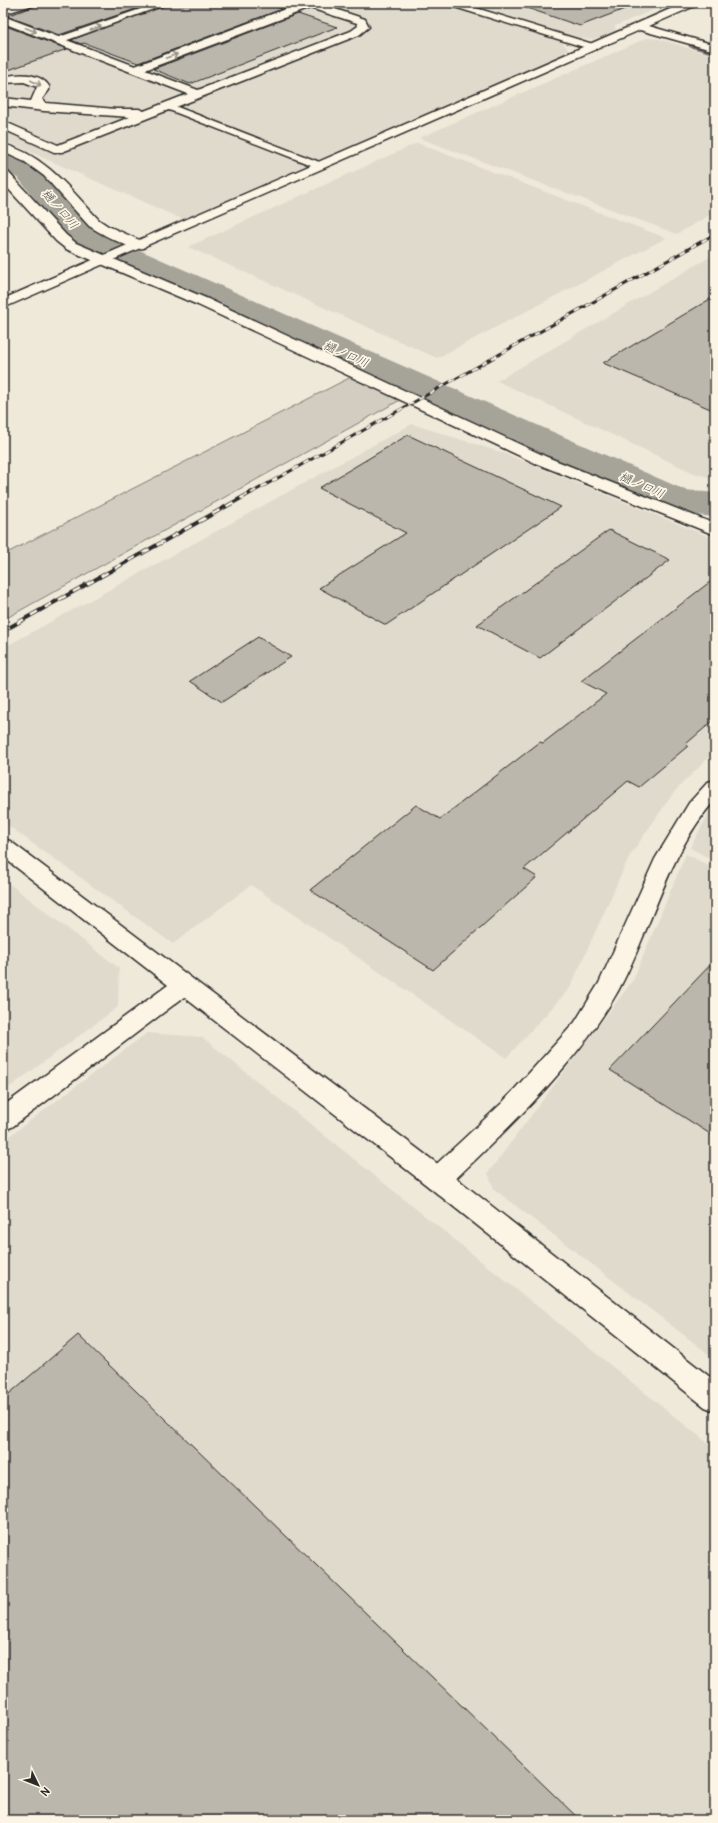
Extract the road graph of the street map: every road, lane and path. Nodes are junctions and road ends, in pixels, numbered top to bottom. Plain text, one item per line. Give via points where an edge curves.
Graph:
1 (29, 3) edge
2 (166, 3) edge
3 (451, 3) edge
4 (693, 3) edge
5 (308, 4) edge
6 (3, 12) edge
7 (3, 19) edge
8 (640, 26) junction
9 (59, 40) junction
10 (593, 47) junction
11 (715, 48) edge
12 (136, 69) junction
13 (3, 80) edge
14 (198, 94) junction
15 (3, 102) edge
16 (17, 104) junction
17 (168, 106) junction
18 (44, 107) junction
19 (152, 112) junction
20 (3, 113) edge
21 (3, 126) edge
22 (3, 148) edge
23 (320, 165) junction
24 (3, 175) edge
25 (56, 185) junction
26 (31, 190) junction
27 (136, 246) junction
28 (106, 259) junction
29 (3, 304) edge
30 (710, 525) edge
31 (715, 787) edge
32 (3, 846) edge
33 (184, 985) junction
34 (3, 1120) edge
35 (438, 1179) junction
36 (715, 1398) edge

1 - 6 street
9 -> 2 lane
3 - 10 lane
4 - 8 street
12 -> 5 street
5 - 14 street via 361,21 364,27 355,33
7 -> 9 street
8 - 10 street
8 - 11 street
9 - 12 street
10 - 23 street
12 - 14 street
13 -> 18 street via 22,78 40,84 43,86 43,92 36,100
14 - 17 street
15 - 16 street
16 - 18 street
16 - 20 street via 10,111
17 - 19 street
17 - 23 lane
18 - 19 street via 116,113
19 - 21 street via 58,149
22 - 25 street via 29,159 48,173
23 - 27 street
24 - 26 street
25 - 26 street
25 - 27 street via 94,223
26 - 28 street via 61,238 71,246
27 - 28 street
28 - 29 street
28 - 30 street via 541,460
31 - 35 street via 696,808 666,859 609,986 583,1028 511,1110
32 - 33 street
33 - 34 street
33 - 35 street
35 - 36 street

